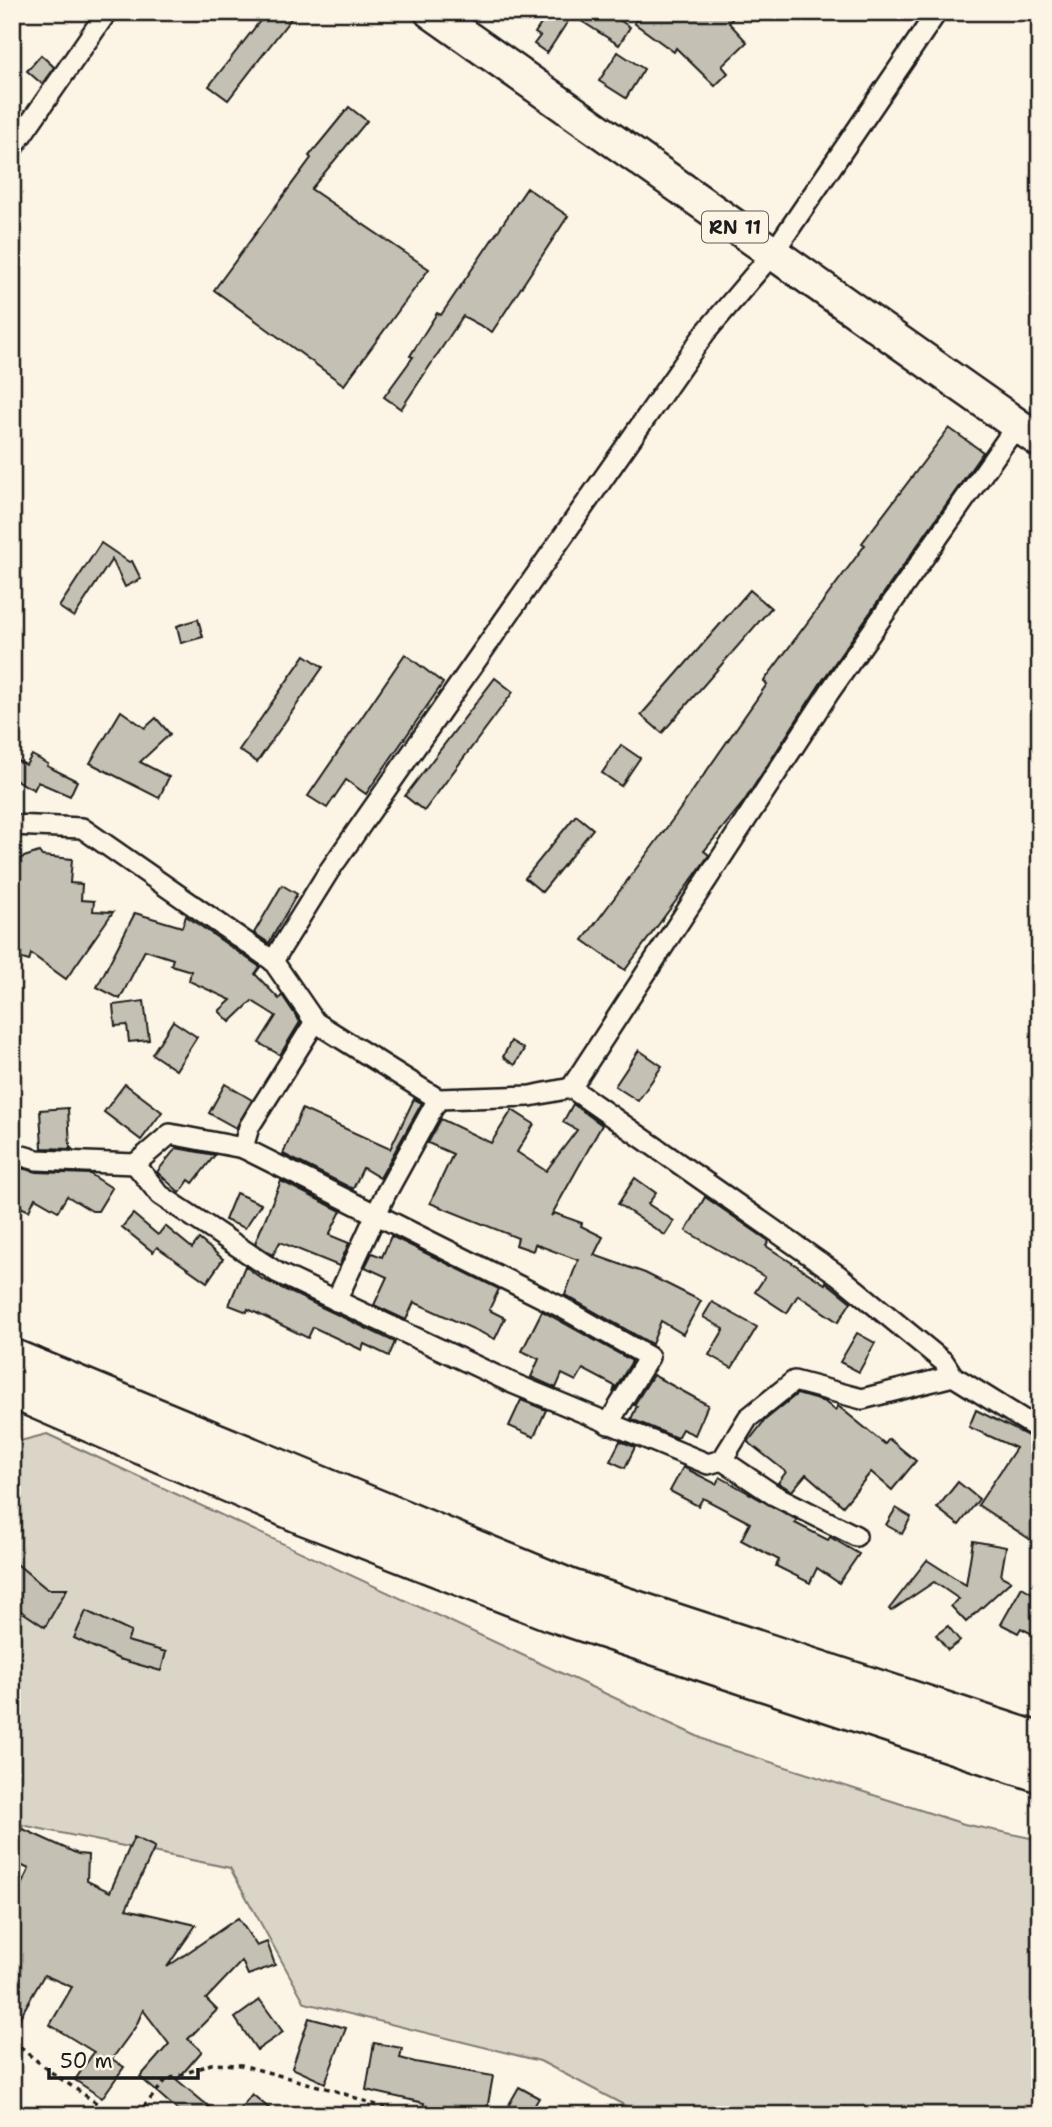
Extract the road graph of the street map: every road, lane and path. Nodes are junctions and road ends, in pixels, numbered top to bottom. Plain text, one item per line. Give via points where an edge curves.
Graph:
1 (107, 12) edge
2 (431, 12) edge
3 (937, 12) edge
4 (12, 149) edge
5 (773, 253) junction
6 (1028, 433) edge
7 (12, 825) edge
8 (273, 961) junction
9 (315, 1022) junction
10 (571, 1088) junction
11 (438, 1098) junction
12 (243, 1148) junction
13 (12, 1153) edge
14 (135, 1164) junction
15 (378, 1215) junction
16 (336, 1301) junction
17 (12, 1358) edge
18 (953, 1376) junction
19 (12, 1389) edge
20 (608, 1424) junction
21 (1040, 1430) edge
22 (722, 1460) junction
23 (856, 1536) dead end
24 (1040, 1741) edge
25 (1040, 1773) edge
26 (12, 2041) edge
27 (114, 2115) edge
28 (137, 2115) edge
29 (405, 2115) edge

1 - 4 street
2 - 5 main road, RN 11
3 - 5 street
5 - 6 main road, RN 11
5 - 8 street via 705,333 337,859
6 - 10 street via 830,691
7 - 8 street via 82,828
8 - 9 street
9 - 11 street
9 - 12 street via 250,1127
10 - 11 street via 530,1096
10 - 18 street via 838,1275 944,1362
11 - 15 street
12 - 14 street via 170,1134
12 - 15 street
13 - 14 street via 37,1160
14 - 16 street via 160,1195 278,1273
15 - 16 street
15 - 20 street via 649,1357
16 - 20 street
17 - 24 highway via 569,1588
18 - 21 street
18 - 22 street via 862,1399 794,1381 748,1419
19 - 25 highway via 305,1516 549,1611
20 - 22 street via 708,1464
22 - 23 street via 774,1495
26 - 27 path
28 - 29 path via 166,2080 211,2064 241,2064

